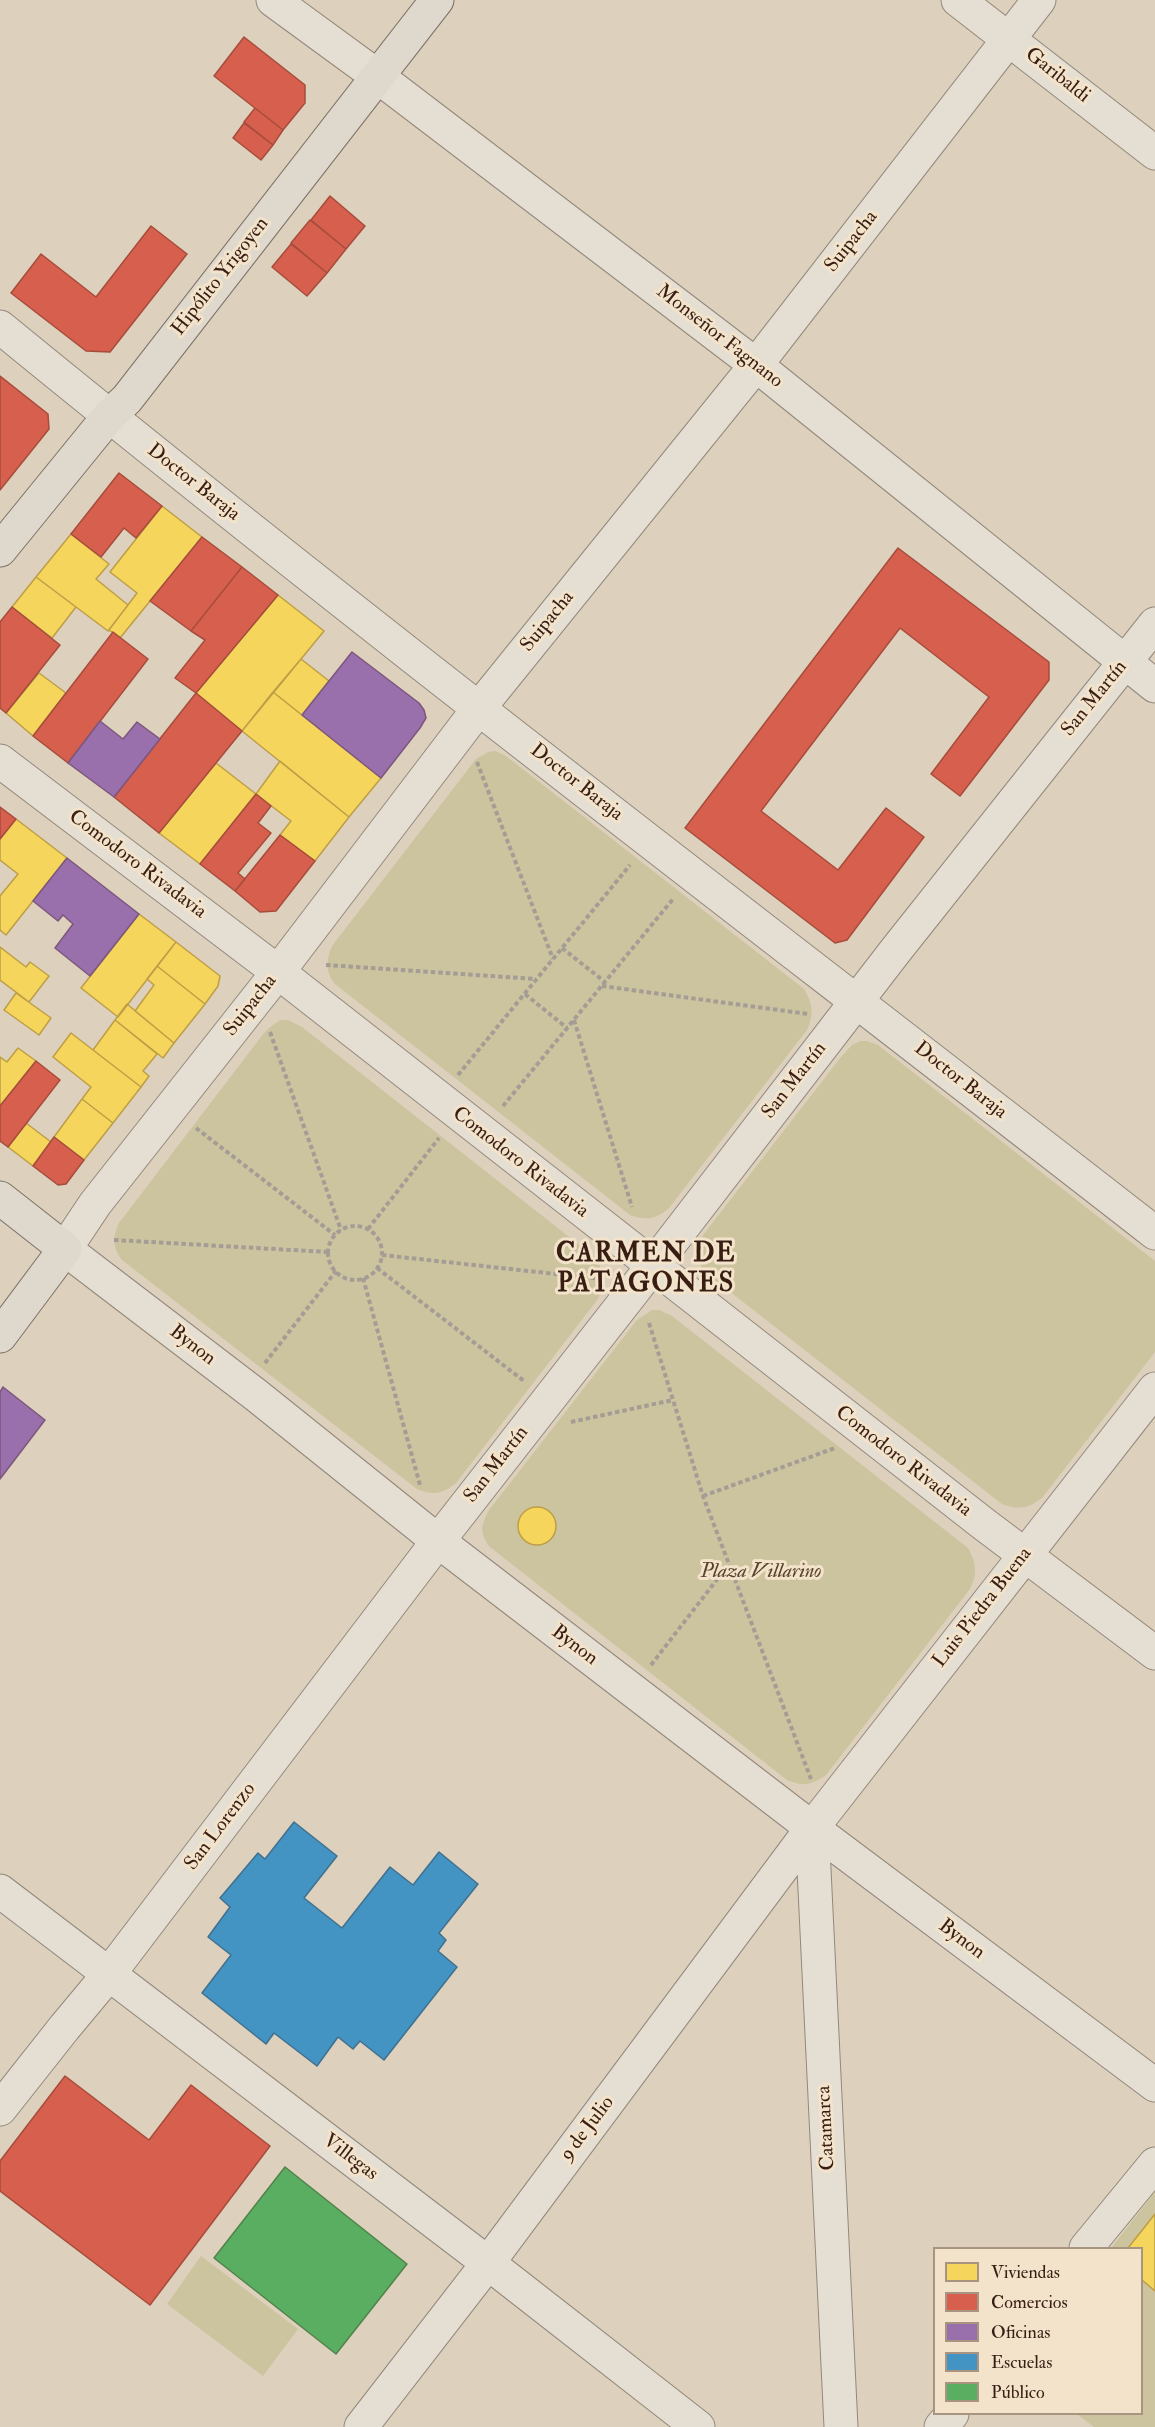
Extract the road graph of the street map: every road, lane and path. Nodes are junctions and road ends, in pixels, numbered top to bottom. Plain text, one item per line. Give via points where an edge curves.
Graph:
1 (273, 0) edge
2 (437, 0) edge
3 (958, 0) edge
4 (1039, 0) edge
5 (1009, 39) junction
6 (377, 76) junction
7 (1155, 153) edge
8 (0, 327) edge
9 (756, 365) junction
10 (109, 416) junction
11 (0, 550) edge
12 (1155, 624) edge
13 (1125, 662) junction
14 (1155, 686) edge
15 (479, 708) junction
16 (476, 759) dead end
17 (0, 760) edge
18 (637, 857) dead end
19 (680, 891) dead end
20 (562, 948) junction
21 (553, 959) junction
22 (326, 966) dead end
23 (278, 972) junction
24 (537, 979) junction
25 (604, 984) junction
26 (525, 994) junction
27 (857, 1001) junction
28 (812, 1015) dead end
29 (574, 1020) junction
30 (269, 1028) dead end
31 (567, 1028) junction
32 (455, 1078) dead end
33 (498, 1112) dead end
34 (193, 1126) dead end
35 (441, 1136) dead end
36 (0, 1198) edge
37 (635, 1216) dead end
38 (368, 1229) junction
39 (341, 1230) junction
40 (1155, 1233) edge
41 (335, 1235) junction
42 (114, 1240) dead end
43 (65, 1249) junction
44 (328, 1252) junction
45 (382, 1255) junction
46 (652, 1267) junction
47 (377, 1268) junction
48 (336, 1271) junction
49 (363, 1278) junction
50 (604, 1279) dead end
51 (646, 1313) dead end
52 (0, 1336) edge
53 (261, 1368) dead end
54 (531, 1386) dead end
55 (1155, 1389) edge
56 (673, 1400) junction
57 (565, 1423) dead end
58 (839, 1447) dead end
59 (422, 1491) dead end
60 (703, 1496) junction
61 (438, 1541) junction
62 (1024, 1555) junction
63 (729, 1563) junction
64 (1155, 1653) edge
65 (647, 1671) dead end
66 (813, 1784) dead end
67 (812, 1828) junction
68 (0, 1891) edge
69 (110, 1974) junction
70 (1155, 2085) edge
71 (0, 2109) edge
72 (1155, 2164) edge
73 (1087, 2247) edge
74 (488, 2263) junction
75 (951, 2415) edge
76 (361, 2427) edge
77 (698, 2427) edge
78 (841, 2427) edge
79 (941, 2427) edge

1 - 6 street, Monseñor Fagnano
2 - 6 main road, Hipólito Yrigoyen
3 - 5 street, Garibaldi
4 - 5 street, Suipacha
5 - 7 street, Garibaldi
5 - 9 street, Suipacha
6 - 9 street, Monseñor Fagnano
6 - 10 main road, Hipólito Yrigoyen via 127,399
8 - 10 street, Doctor Baraja
9 - 13 street, Monseñor Fagnano
9 - 15 street, Suipacha
10 - 11 main road, Hipólito Yrigoyen
10 - 15 street, Doctor Baraja
12 - 13 street, San Martín
13 - 14 street, Monseñor Fagnano
13 - 27 street, San Martín
15 - 23 street, Suipacha
15 - 27 street, Doctor Baraja
16 - 21 path
17 - 23 street, Comodoro Rivadavia
18 - 20 path
19 - 25 path
20 - 21 path
20 - 25 path
21 - 24 path
22 - 24 path
23 - 43 street, Suipacha
23 - 46 street, Comodoro Rivadavia
24 - 26 path
25 - 28 path
25 - 29 path
26 - 31 path
26 - 32 path
27 - 40 street, Doctor Baraja
27 - 46 street, San Martín
29 - 31 path
29 - 37 path
30 - 39 path
31 - 33 path
34 - 41 path
35 - 38 path
36 - 43 main road, Bynon
38 - 39 path via 355,1226
38 - 45 path via 378,1239
39 - 41 path
41 - 44 path
42 - 44 path
43 - 52 main road
43 - 61 street, Bynon
44 - 48 path
45 - 47 path
45 - 50 path
46 - 61 street, San Martín
46 - 62 street, Comodoro Rivadavia
47 - 49 path
47 - 54 path
48 - 49 path via 352,1280
48 - 53 path
49 - 59 path
51 - 56 path
55 - 62 street, Luis Piedra Buena
56 - 57 path
56 - 60 path
58 - 60 path
60 - 63 path
61 - 67 street, Bynon
61 - 69 street, San Lorenzo
62 - 64 street, Comodoro Rivadavia
62 - 67 street, Luis Piedra Buena
63 - 65 path
63 - 66 path
67 - 70 street, Bynon
67 - 74 street, 9 de Julio
67 - 78 street, Catamarca
68 - 69 street, Villegas
69 - 71 street, San Lorenzo
69 - 74 street, Villegas
72 - 73 street
74 - 76 street, 9 de Julio
74 - 77 street, Villegas
75 - 79 street

